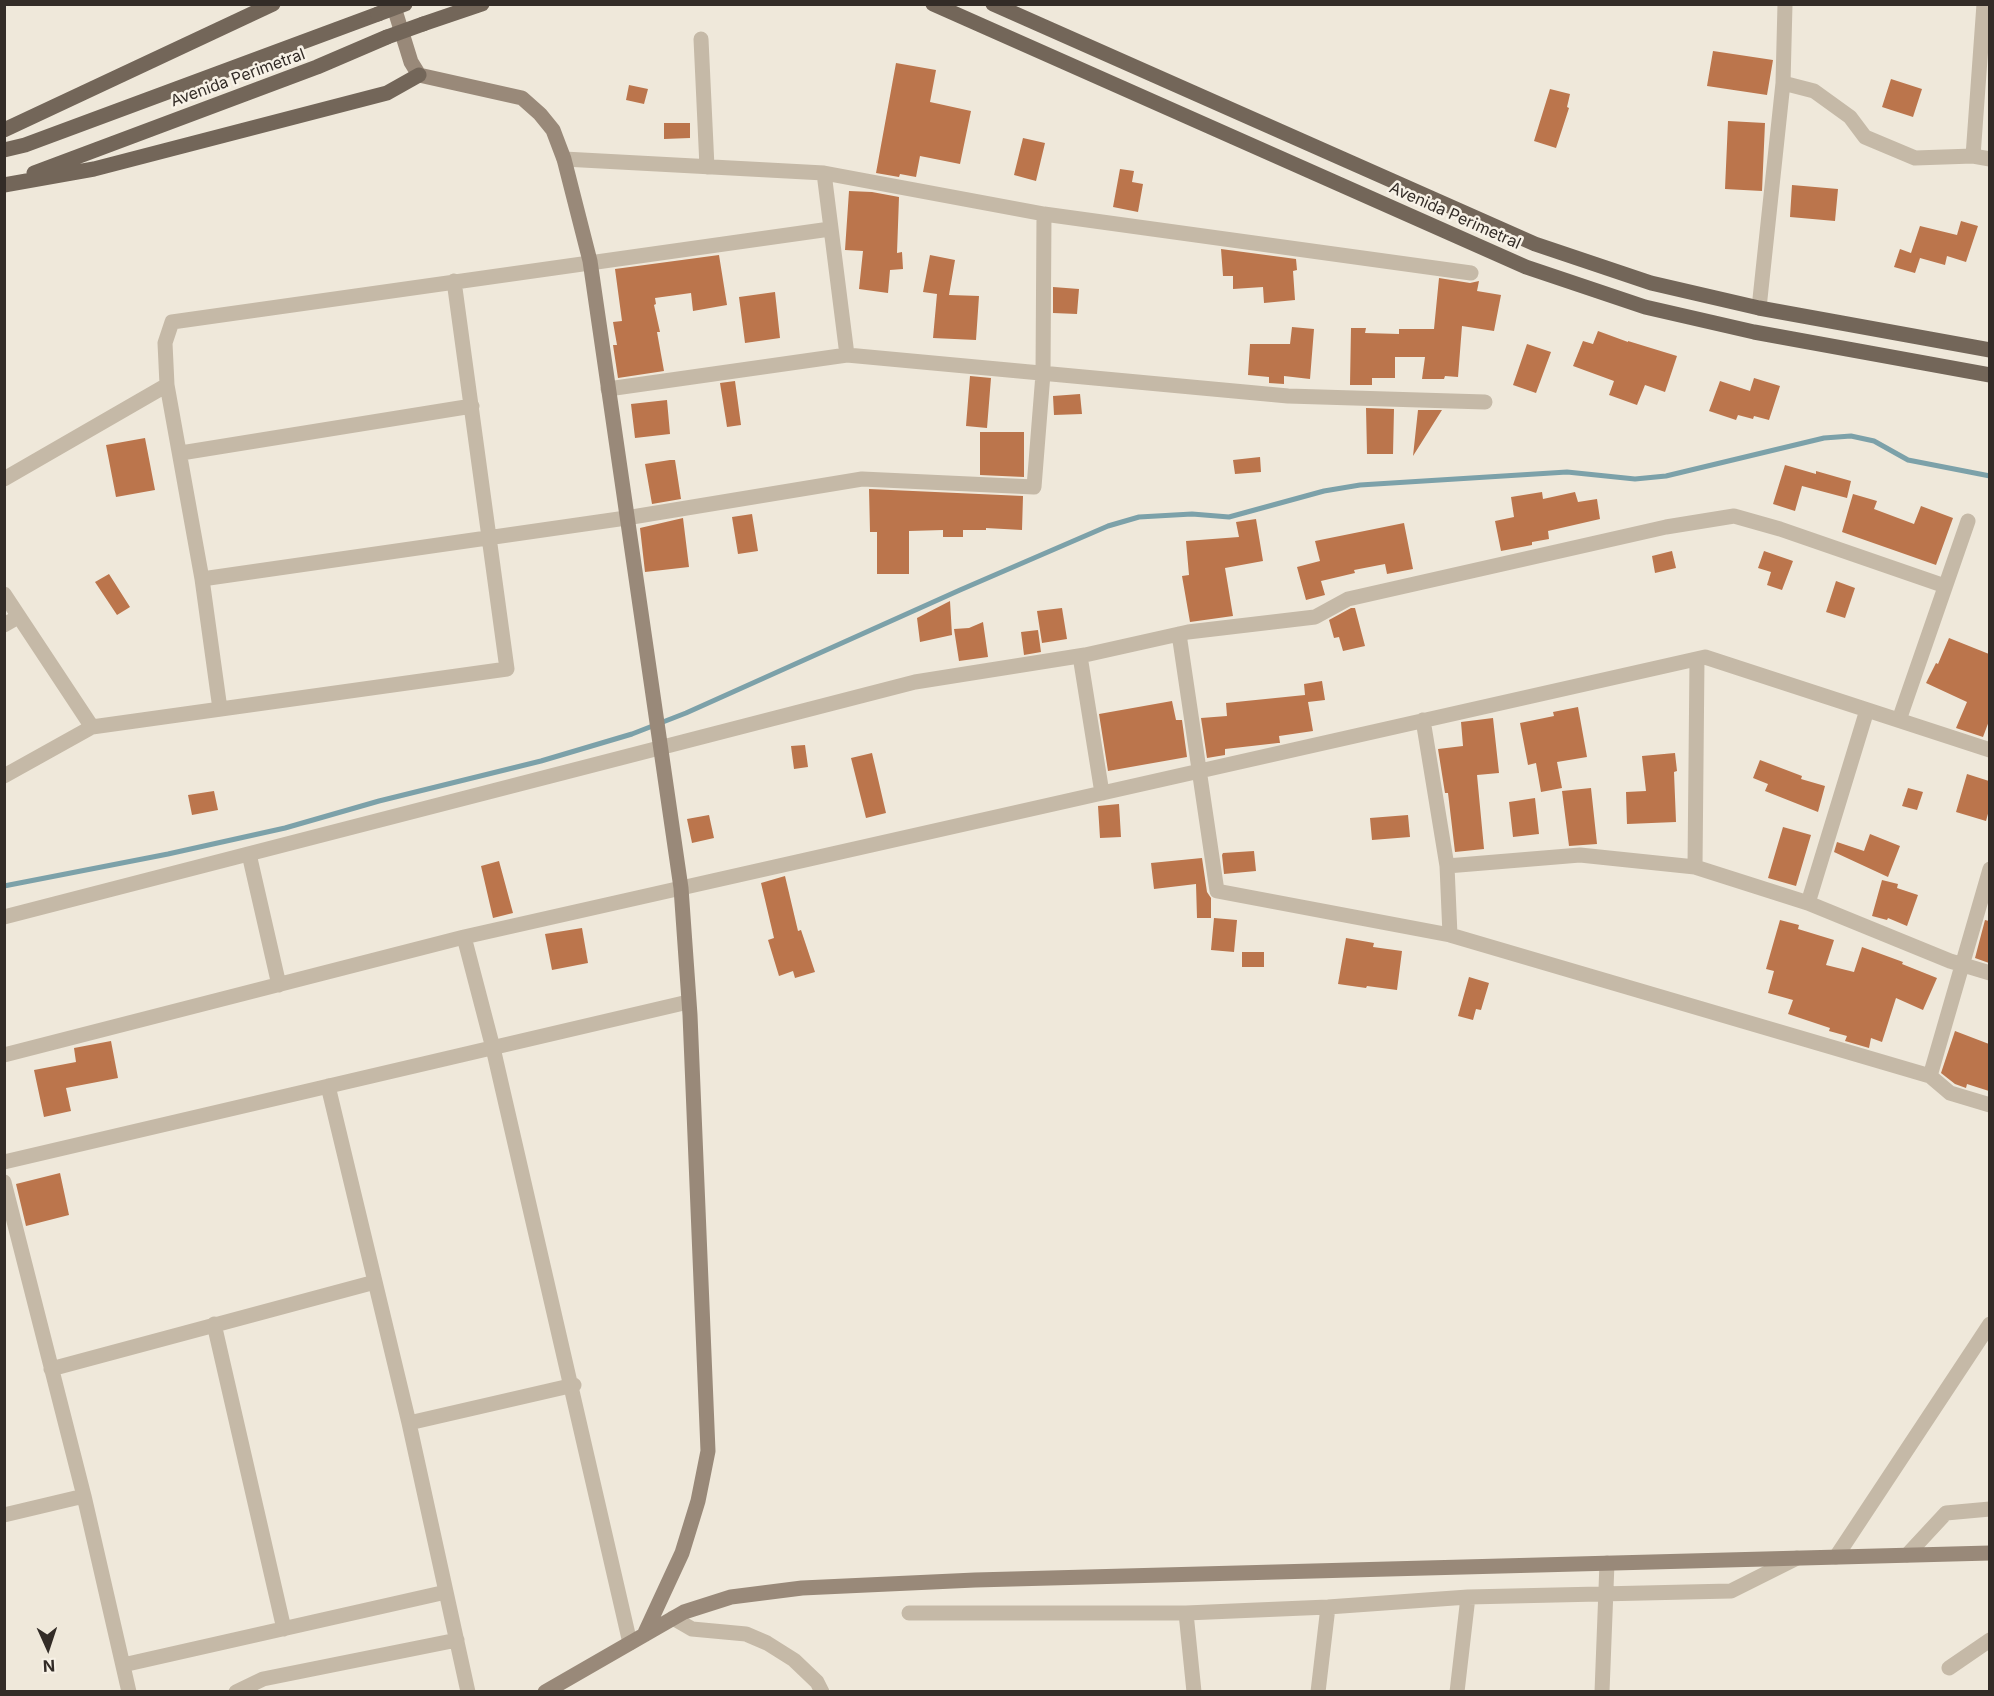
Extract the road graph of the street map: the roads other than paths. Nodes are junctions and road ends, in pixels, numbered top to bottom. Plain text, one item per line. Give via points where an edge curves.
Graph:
1 (273, 4) edge
2 (393, 4) edge
3 (405, 4) edge
4 (482, 4) edge
5 (933, 4) edge
6 (993, 4) edge
7 (1785, 4) edge
8 (1984, 4) edge
9 (702, 39) dead end
10 (419, 75) junction
11 (1783, 83) junction
12 (4, 130) edge
13 (4, 150) edge
14 (1973, 156) junction
15 (564, 159) junction
16 (1989, 159) edge
17 (707, 167) junction
18 (824, 173) junction
19 (4, 182) edge
20 (1044, 214) junction
21 (830, 229) junction
22 (590, 261) junction
23 (1471, 273) dead end
24 (454, 281) junction
25 (1759, 308) junction
26 (1989, 350) edge
27 (847, 355) junction
28 (1043, 374) junction
29 (1989, 375) edge
30 (167, 385) junction
31 (608, 389) junction
32 (1485, 402) dead end
33 (472, 406) junction
34 (181, 453) junction
35 (4, 479) edge
36 (626, 518) junction
37 (1968, 521) dead end
38 (490, 537) junction
39 (202, 579) junction
40 (1945, 586) junction
41 (4, 594) edge
42 (11, 621) edge
43 (1179, 634) junction
44 (1080, 656) junction
45 (1697, 659) junction
46 (220, 709) junction
47 (1867, 710) junction
48 (1423, 720) junction
49 (1899, 720) junction
50 (92, 727) junction
51 (660, 747) junction
52 (1989, 750) edge
53 (1200, 771) junction
54 (4, 776) edge
55 (1102, 793) junction
56 (249, 854) junction
57 (1447, 866) junction
58 (1695, 867) junction
59 (1989, 869) edge
60 (681, 888) junction
61 (1808, 903) junction
62 (4, 917) edge
63 (1450, 935) junction
64 (464, 937) junction
65 (1960, 965) junction
66 (1989, 974) edge
67 (279, 985) junction
68 (688, 1002) junction
69 (494, 1048) junction
70 (4, 1055) edge
71 (1930, 1076) junction
72 (327, 1086) junction
73 (1989, 1105) edge
74 (4, 1162) edge
75 (4, 1182) edge
76 (375, 1282) junction
77 (214, 1324) junction
78 (1989, 1324) edge
79 (51, 1369) junction
80 (572, 1385) junction
81 (409, 1423) junction
82 (84, 1496) junction
83 (1989, 1509) edge
84 (4, 1515) edge
85 (1989, 1553) edge
86 (1908, 1555) junction
87 (1836, 1557) junction
88 (1797, 1558) junction
89 (1607, 1563) junction
90 (446, 1592) junction
91 (1606, 1596) junction
92 (1468, 1597) junction
93 (1328, 1607) junction
94 (909, 1613) dead end
95 (1186, 1613) junction
96 (673, 1618) junction
97 (284, 1629) junction
98 (644, 1635) junction
99 (457, 1640) junction
100 (1989, 1640) edge
101 (630, 1643) junction
102 (123, 1665) junction
103 (1949, 1668) dead end
104 (129, 1692) edge
105 (236, 1692) edge
106 (468, 1692) edge
107 (545, 1692) edge
108 (822, 1692) edge
109 (1194, 1692) edge
110 (1318, 1692) edge
111 (1457, 1692) edge
112 (1602, 1692) edge

1 - 12 main road
2 - 10 street via 411,62
3 - 13 main road, Avenida Perimetral, bridge
4 - 19 main road, Avenida Perimetral, bridge
5 - 29 main road, Avenida Perimetral via 1526,267 1645,307 1754,332
6 - 25 main road, Avenida Perimetral via 1535,244 1652,283
7 - 11 street
8 - 14 street
9 - 17 street
10 - 15 street via 522,98 552,130
10 - 19 main road via 387,93 94,169
11 - 14 street via 1814,91 1850,117 1865,137 1915,158
11 - 25 street
14 - 16 street
15 - 17 street
15 - 22 street
17 - 18 street
18 - 20 street
18 - 21 street
20 - 23 street
20 - 28 street
21 - 22 street
21 - 27 street
22 - 24 street
22 - 31 street
24 - 30 street via 172,322 165,343
24 - 33 street
25 - 26 main road, Avenida Perimetral
27 - 28 street
27 - 31 street
28 - 32 street via 1288,396
28 - 36 street via 1034,487 862,479
30 - 34 street
30 - 35 street
31 - 36 street
33 - 34 street
33 - 38 street
34 - 39 street
36 - 38 street
36 - 51 street
37 - 40 street
38 - 39 street
38 - 46 street via 507,669
39 - 46 street
40 - 43 street via 1734,516 1654,530 1348,599 1315,617
40 - 49 street
41 - 42 street
42 - 50 street
43 - 44 street
43 - 53 street
44 - 51 street via 915,682
44 - 55 street
45 - 47 street via 1705,657
45 - 48 street
45 - 58 street
46 - 50 street
47 - 49 street
47 - 61 street
48 - 53 street
48 - 57 street
49 - 52 street
50 - 54 street
51 - 56 street
51 - 60 street
53 - 55 street
53 - 63 street via 1217,891
55 - 60 street
56 - 62 street
56 - 67 street
57 - 58 street via 1580,855
57 - 63 street
58 - 61 street
59 - 65 street
60 - 64 street
60 - 68 street
61 - 65 street
63 - 71 street
64 - 67 street
64 - 69 street
65 - 66 street
65 - 71 street
67 - 70 street
68 - 69 street
68 - 98 street via 708,1451 682,1553
69 - 72 street
69 - 80 street
71 - 73 street via 1950,1093
72 - 74 street
72 - 76 street
75 - 79 street
76 - 77 street
76 - 81 street
77 - 79 street
77 - 97 street
78 - 87 street
79 - 82 street
80 - 81 street
80 - 101 street
81 - 90 street
82 - 84 street
82 - 102 street
83 - 86 street via 1946,1513
85 - 86 street
86 - 87 street
87 - 88 street
88 - 89 street
88 - 91 street via 1731,1592
89 - 91 street
89 - 96 street via 802,1588 731,1597
90 - 97 street
90 - 99 street
91 - 92 street
91 - 112 street
92 - 93 street
92 - 111 street
93 - 95 street
93 - 110 street
94 - 95 street
95 - 109 street
96 - 98 street
96 - 108 street via 692,1629 746,1634 767,1643 794,1660
97 - 102 street
98 - 101 street
99 - 105 street via 263,1679
99 - 106 street
100 - 103 street
101 - 107 street
102 - 104 street

